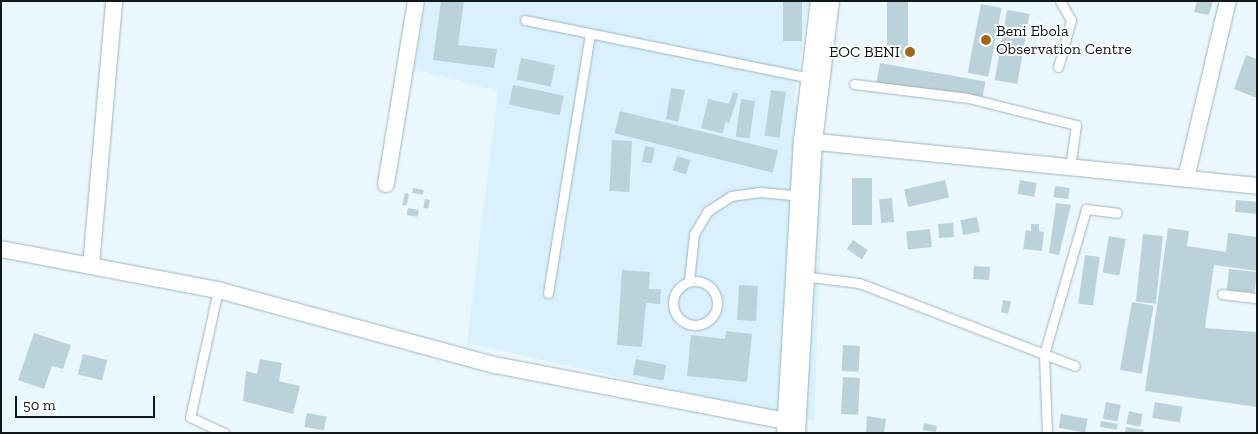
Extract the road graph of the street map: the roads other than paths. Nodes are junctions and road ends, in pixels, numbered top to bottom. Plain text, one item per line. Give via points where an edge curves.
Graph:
1 (114, 1) edge
2 (416, 1) edge
3 (825, 1) edge
4 (1060, 1) edge
5 (1228, 1) edge
6 (525, 20) dead end
7 (590, 34) junction
8 (1058, 67) dead end
9 (814, 79) junction
10 (854, 84) dead end
11 (808, 141) junction
12 (1070, 166) junction
13 (1186, 178) junction
14 (386, 184) dead end
15 (1257, 186) edge
16 (804, 196) junction
17 (1117, 213) dead end
18 (1, 249) edge
19 (91, 266) junction
20 (797, 275) junction
21 (688, 281) junction
22 (218, 290) junction
23 (548, 293) dead end
24 (1222, 294) dead end
25 (1257, 298) edge
26 (1044, 354) junction
27 (1075, 366) dead end
28 (791, 427) edge
29 (224, 433) edge
30 (1047, 433) edge

1 - 19 street
2 - 14 street
3 - 9 highway
4 - 8 lane via 1071,20
5 - 13 street
6 - 7 lane
7 - 9 lane
7 - 23 lane
9 - 11 highway
10 - 12 lane via 968,98 1076,124
11 - 12 street
11 - 16 highway
12 - 13 street
13 - 15 street
16 - 20 highway
16 - 21 lane via 760,192 731,196 708,211 694,234
17 - 26 lane via 1086,208
18 - 19 street
19 - 22 street
20 - 26 lane via 859,283
20 - 28 highway
21 - 21 lane via 676,290 672,305 679,319 693,325 709,321 717,308 715,292 704,282
22 - 28 street via 495,364
22 - 29 lane via 190,418
24 - 25 lane
26 - 27 lane
26 - 30 lane

